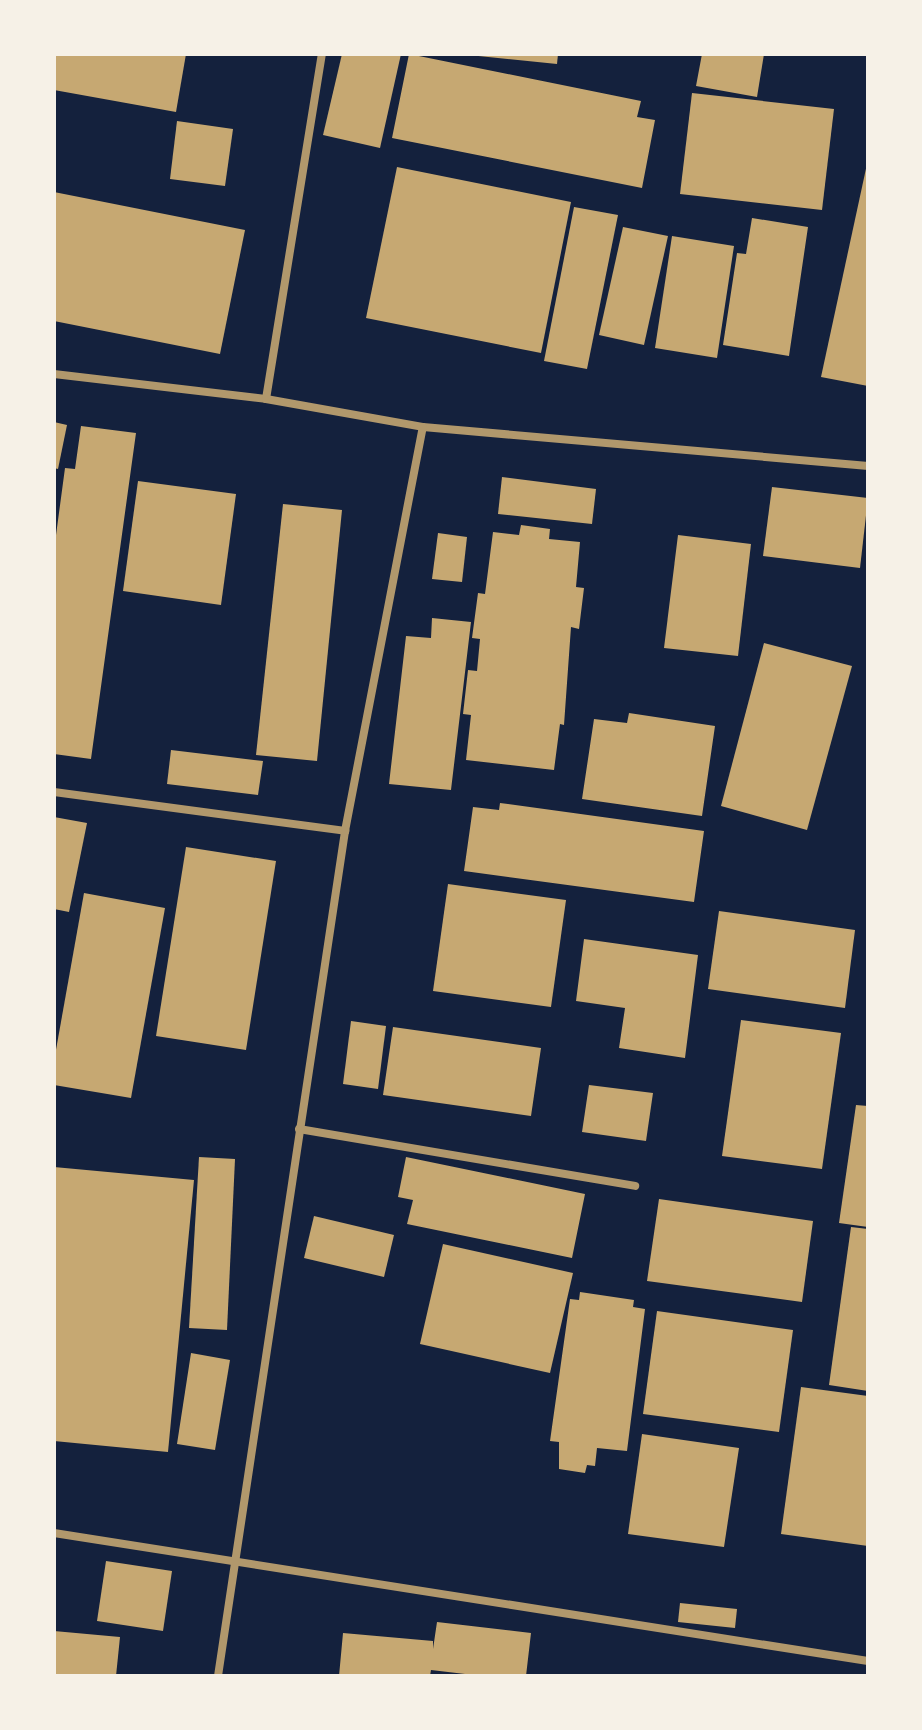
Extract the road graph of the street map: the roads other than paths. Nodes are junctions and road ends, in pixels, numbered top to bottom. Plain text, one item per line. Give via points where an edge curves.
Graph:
1 (322, 54) edge
2 (54, 374) edge
3 (266, 399) junction
4 (423, 427) junction
5 (868, 466) edge
6 (54, 792) edge
7 (345, 831) junction
8 (299, 1129) junction
9 (635, 1186) dead end
10 (54, 1533) edge
11 (236, 1563) junction
12 (868, 1661) edge
13 (218, 1676) edge

1 - 3 street
2 - 3 street
3 - 4 street
4 - 5 street
4 - 7 street
6 - 7 street
7 - 8 street
8 - 9 street
8 - 11 street
10 - 11 street
11 - 12 street
11 - 13 street

